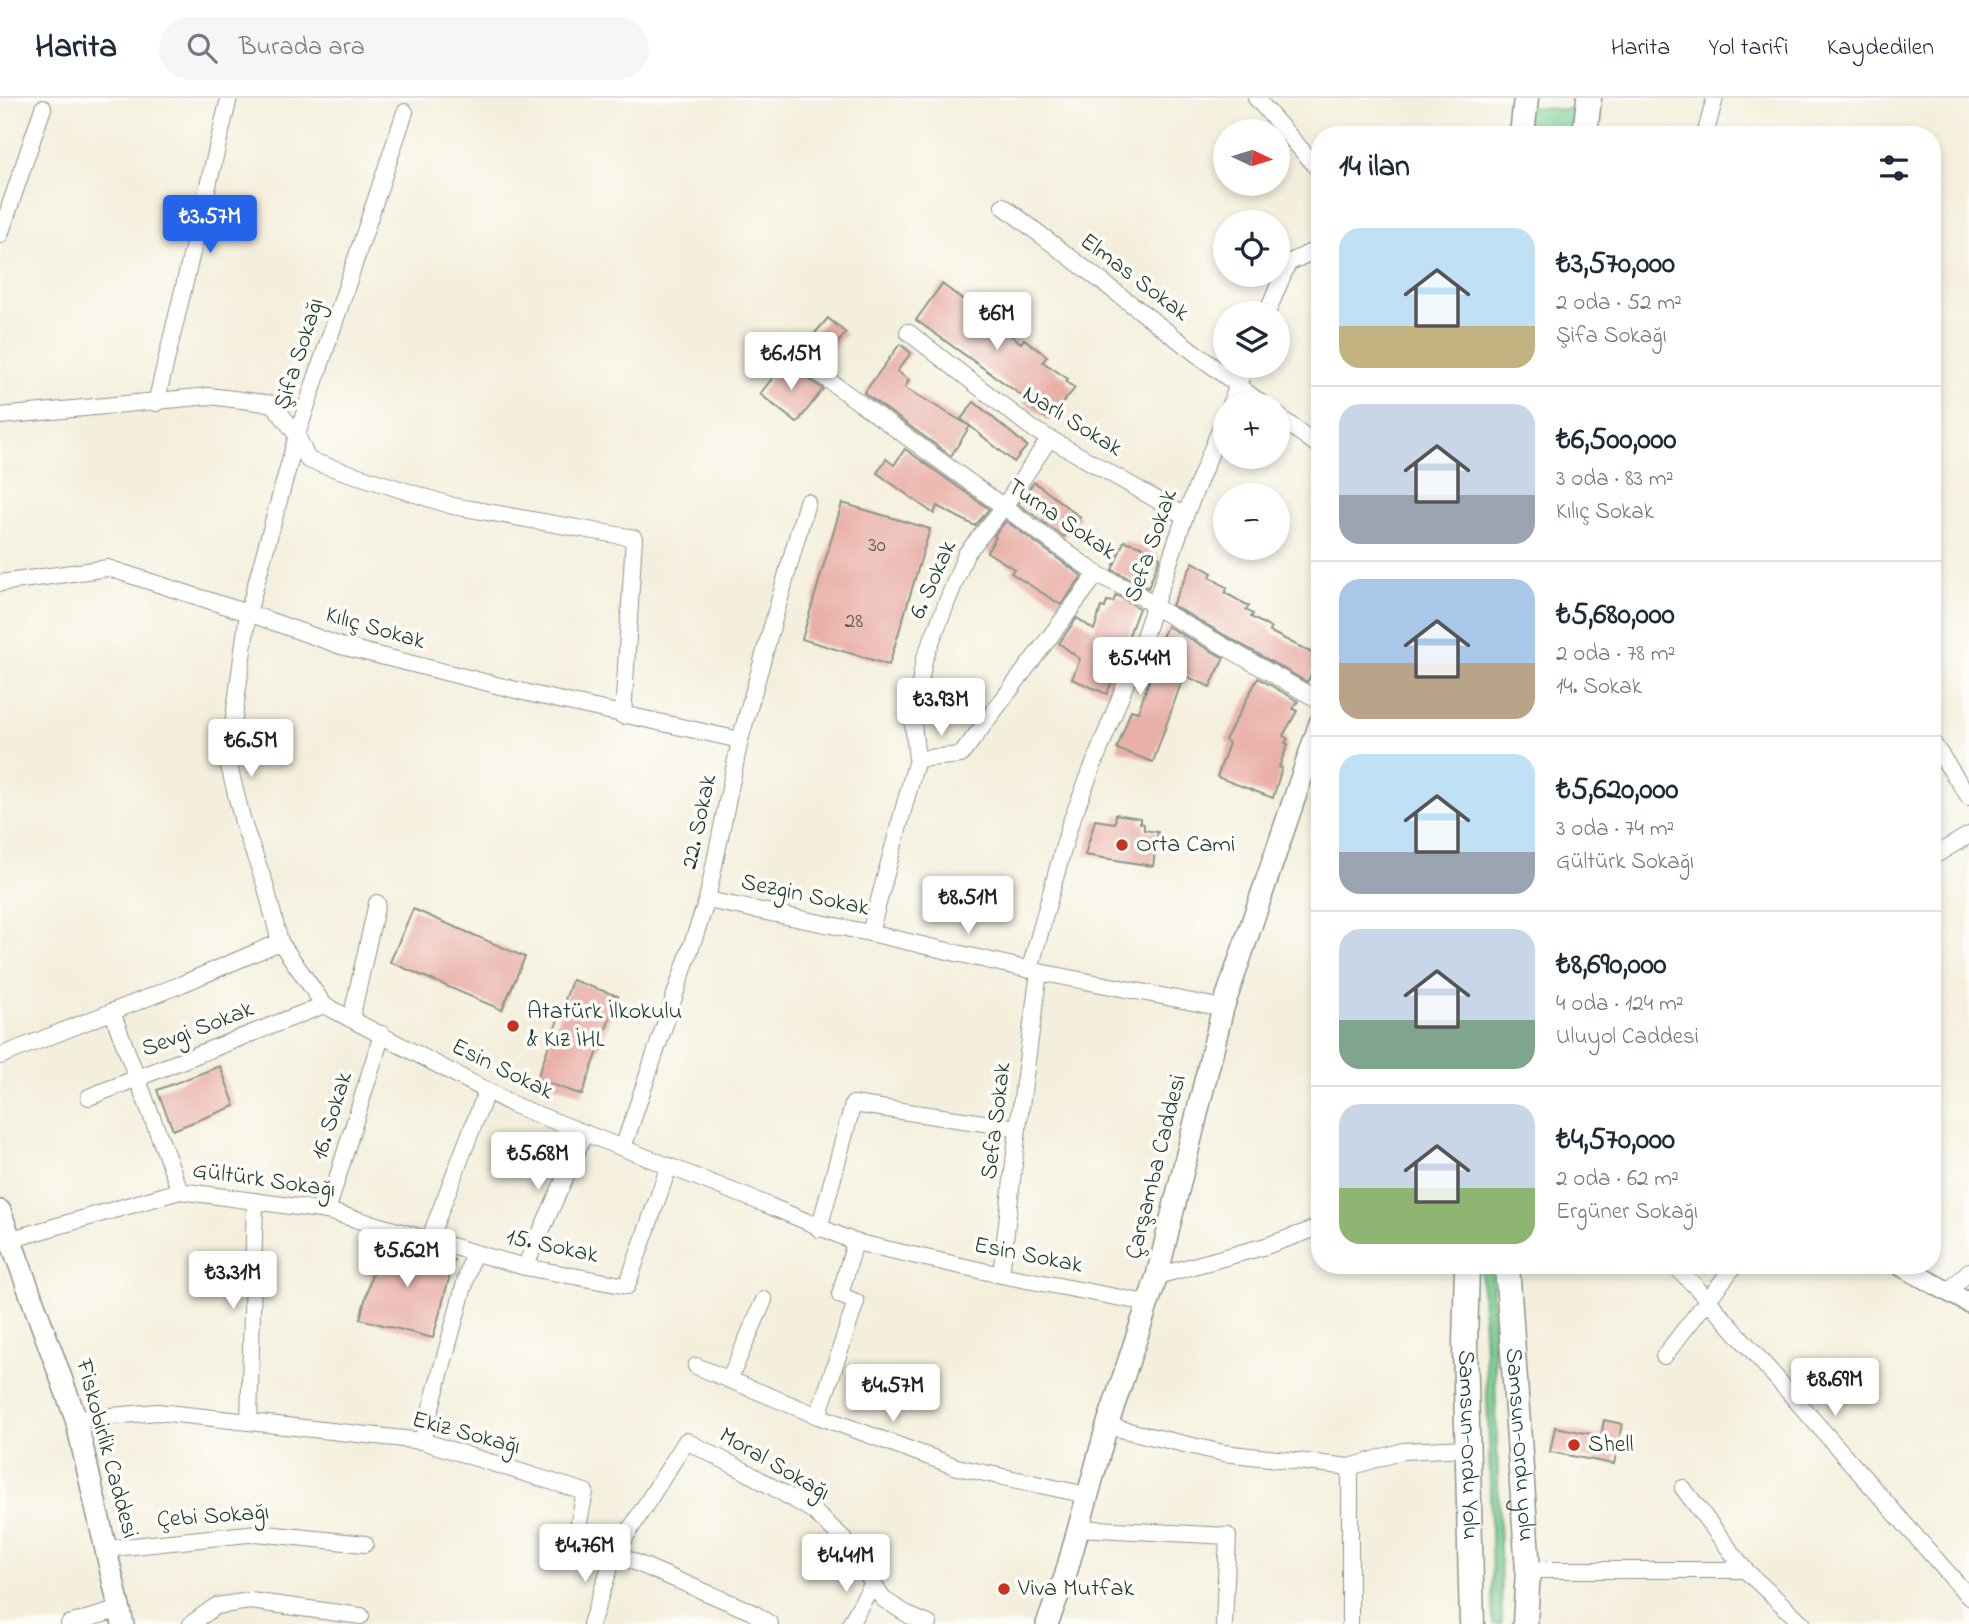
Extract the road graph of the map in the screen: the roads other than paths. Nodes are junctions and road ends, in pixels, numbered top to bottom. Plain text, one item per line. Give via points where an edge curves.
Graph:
1 (229, 98) edge
2 (1256, 98) edge
3 (1589, 98) edge
4 (1715, 98) edge
5 (1525, 102) edge
6 (43, 108) dead end
7 (405, 112) dead end
8 (1518, 126) edge
9 (1523, 126) edge
10 (1586, 126) edge
11 (1707, 126) edge
12 (1311, 161) edge
13 (1003, 206) dead end
14 (0, 235) edge
15 (1311, 252) edge
16 (1273, 301) edge
17 (908, 331) dead end
18 (792, 354) dead end
19 (1241, 378) edge
20 (1237, 386) junction
21 (1235, 392) edge
22 (1245, 392) edge
23 (156, 403) junction
24 (0, 416) edge
25 (1290, 425) edge
26 (297, 435) junction
27 (1049, 439) junction
28 (1311, 440) edge
29 (1213, 447) edge
30 (807, 502) dead end
31 (1003, 508) junction
32 (1185, 516) junction
33 (1097, 574) junction
34 (0, 583) edge
35 (1155, 607) junction
36 (248, 613) junction
37 (1311, 696) edge
38 (623, 716) junction
39 (740, 740) junction
40 (1311, 749) edge
41 (1941, 755) edge
42 (917, 759) junction
43 (1969, 797) edge
44 (1969, 835) edge
45 (1941, 852) edge
46 (707, 900) junction
47 (377, 902) dead end
48 (870, 933) junction
49 (280, 942) junction
50 (1035, 971) junction
51 (324, 1005) junction
52 (1223, 1008) junction
53 (112, 1012) junction
54 (351, 1019) junction
55 (382, 1034) junction
56 (0, 1056) edge
57 (139, 1077) junction
58 (487, 1090) junction
59 (89, 1097) dead end
60 (1018, 1128) junction
61 (585, 1133) junction
62 (623, 1148) junction
63 (668, 1166) junction
64 (180, 1191) junction
65 (255, 1202) junction
66 (0, 1211) edge
67 (327, 1211) junction
68 (819, 1229) junction
69 (1311, 1230) edge
70 (12, 1239) junction
71 (429, 1240) junction
72 (855, 1242) junction
73 (473, 1253) junction
74 (525, 1267) junction
75 (1969, 1271) edge
76 (1467, 1274) edge
77 (1508, 1274) edge
78 (1682, 1274) edge
79 (1728, 1274) edge
80 (1915, 1274) edge
81 (1001, 1275) junction
82 (1157, 1276) junction
83 (1948, 1292) junction
84 (764, 1300) dead end
85 (1707, 1300) junction
86 (1147, 1303) junction
87 (1969, 1303) edge
88 (1664, 1356) dead end
89 (696, 1366) dead end
90 (729, 1380) junction
91 (818, 1416) junction
92 (76, 1419) junction
93 (249, 1422) junction
94 (1107, 1426) junction
95 (422, 1441) junction
96 (1468, 1448) junction
97 (1350, 1466) junction
98 (1683, 1488) dead end
99 (1087, 1495) junction
100 (1079, 1528) junction
101 (365, 1544) dead end
102 (105, 1549) junction
103 (614, 1555) junction
104 (1528, 1570) junction
105 (1745, 1570) junction
106 (873, 1584) junction
107 (1969, 1597) edge
108 (361, 1616) dead end
109 (122, 1617) edge
110 (69, 1624) edge
111 (191, 1624) edge
112 (591, 1624) edge
113 (770, 1624) edge
114 (850, 1624) edge
115 (929, 1624) edge
116 (1047, 1624) edge
117 (1224, 1624) edge
118 (1350, 1624) edge
119 (1472, 1624) edge
120 (1525, 1624) edge
121 (1803, 1624) edge

1 - 23 street
2 - 12 street
3 - 10 highway
4 - 11 street
5 - 8 main road
5 - 9 highway
6 - 14 street
7 - 26 street, Şifa Sokağı
13 - 20 street, Elmas Sokak
15 - 16 street via 1288,263
17 - 27 street, Narlı Sokak
18 - 31 street, Turna Sokak
19 - 20 street
20 - 21 street
20 - 22 street, Elmas Sokak
23 - 24 street
23 - 26 street via 209,396 273,404
25 - 28 street
26 - 36 street, Şifa Sokağı
26 - 38 street via 308,460 453,506 634,538
27 - 31 street, 6. Sokak
27 - 32 street, Narlı Sokak
29 - 32 street, Sefa Sokak
30 - 39 street, 22. Sokak
31 - 33 street, Turna Sokak
31 - 42 street, 6. Sokak via 966,554 924,660 913,724
32 - 35 street, Sefa Sokak
33 - 35 street, Turna Sokak
33 - 42 street via 961,755
34 - 36 street, Kılıç Sokak via 108,568
35 - 37 street, Turna Sokak
35 - 50 street, Sefa Sokak via 1070,824
36 - 38 street, Kılıç Sokak via 341,646
36 - 49 street, Şifa Sokağı via 228,762
38 - 39 street, Kılıç Sokak
39 - 46 street, 22. Sokak
40 - 52 main road, Çarşamba Caddesi
41 - 43 street
42 - 48 street
44 - 45 street
46 - 48 street, Sezgin Sokak
46 - 62 street, 22. Sokak
47 - 54 street
48 - 50 street, Sezgin Sokak
49 - 51 street, Esin Sokak
49 - 53 street
50 - 52 street, Sezgin Sokak
50 - 60 street, Sefa Sokak
51 - 54 street, Esin Sokak
51 - 57 street, Sevgi Sokak
52 - 82 main road, Çarşamba Caddesi
53 - 56 street
53 - 57 street
54 - 55 street, Esin Sokak
55 - 58 street, Esin Sokak
55 - 67 street, 16. Sokak
57 - 59 street, Sevgi Sokak
57 - 64 street
58 - 61 street, Esin Sokak
58 - 71 street
60 - 68 street via 853,1104
60 - 81 street, Sefa Sokak
61 - 62 street, Esin Sokak
61 - 74 street
62 - 63 street, Esin Sokak
63 - 68 street, Esin Sokak
63 - 74 street, 15. Sokak via 627,1286
64 - 65 street, Gültürk Sokağı
64 - 70 street, Gültürk Sokağı
65 - 67 street, Gültürk Sokağı
65 - 93 street
66 - 70 main road, Fiskobirlik Caddesi
67 - 71 street, Gültürk Sokağı
68 - 72 street, Esin Sokak
69 - 82 street
70 - 92 main road, Fiskobirlik Caddesi
71 - 73 street, 15. Sokak
72 - 81 street, Esin Sokak
72 - 91 street via 840,1295 856,1302
73 - 74 street, 15. Sokak
73 - 95 street
75 - 83 street
76 - 96 highway, Samsun-Ordu Yolu
77 - 104 highway, Samsun-Ordu yolu
78 - 85 street
79 - 85 street
80 - 83 street
81 - 86 street, Esin Sokak
82 - 86 main road, Çarşamba Caddesi
83 - 87 street
84 - 90 street
85 - 88 street
85 - 107 street
86 - 94 main road, Çarşamba Caddesi
89 - 90 street
90 - 91 street
91 - 99 street via 957,1467
92 - 93 street, Ekiz Sokağı via 158,1412
92 - 102 main road, Fiskobirlik Caddesi
93 - 95 street, Ekiz Sokağı
94 - 97 street via 1223,1453
94 - 99 main road, Çarşamba Caddesi
95 - 103 street, Ekiz Sokağı via 585,1492 576,1537
96 - 97 street via 1403,1451
96 - 119 highway, Samsun-Ordu Yolu
97 - 118 street
98 - 105 street
99 - 100 main road, Çarşamba Caddesi
100 - 116 main road, Çarşamba Caddesi
100 - 117 street via 1228,1536
101 - 102 street, Çebi Sokağı via 257,1533
102 - 109 main road, Fiskobirlik Caddesi
103 - 106 street, Moral Sokağı via 686,1441 812,1510 844,1539
103 - 112 street
103 - 113 street, Ekiz Sokağı via 752,1612
104 - 105 street
104 - 120 highway, Samsun-Ordu yolu
105 - 121 street
106 - 114 street
106 - 115 street, Moral Sokağı via 883,1599
108 - 111 street via 250,1601 216,1606
109 - 110 street

